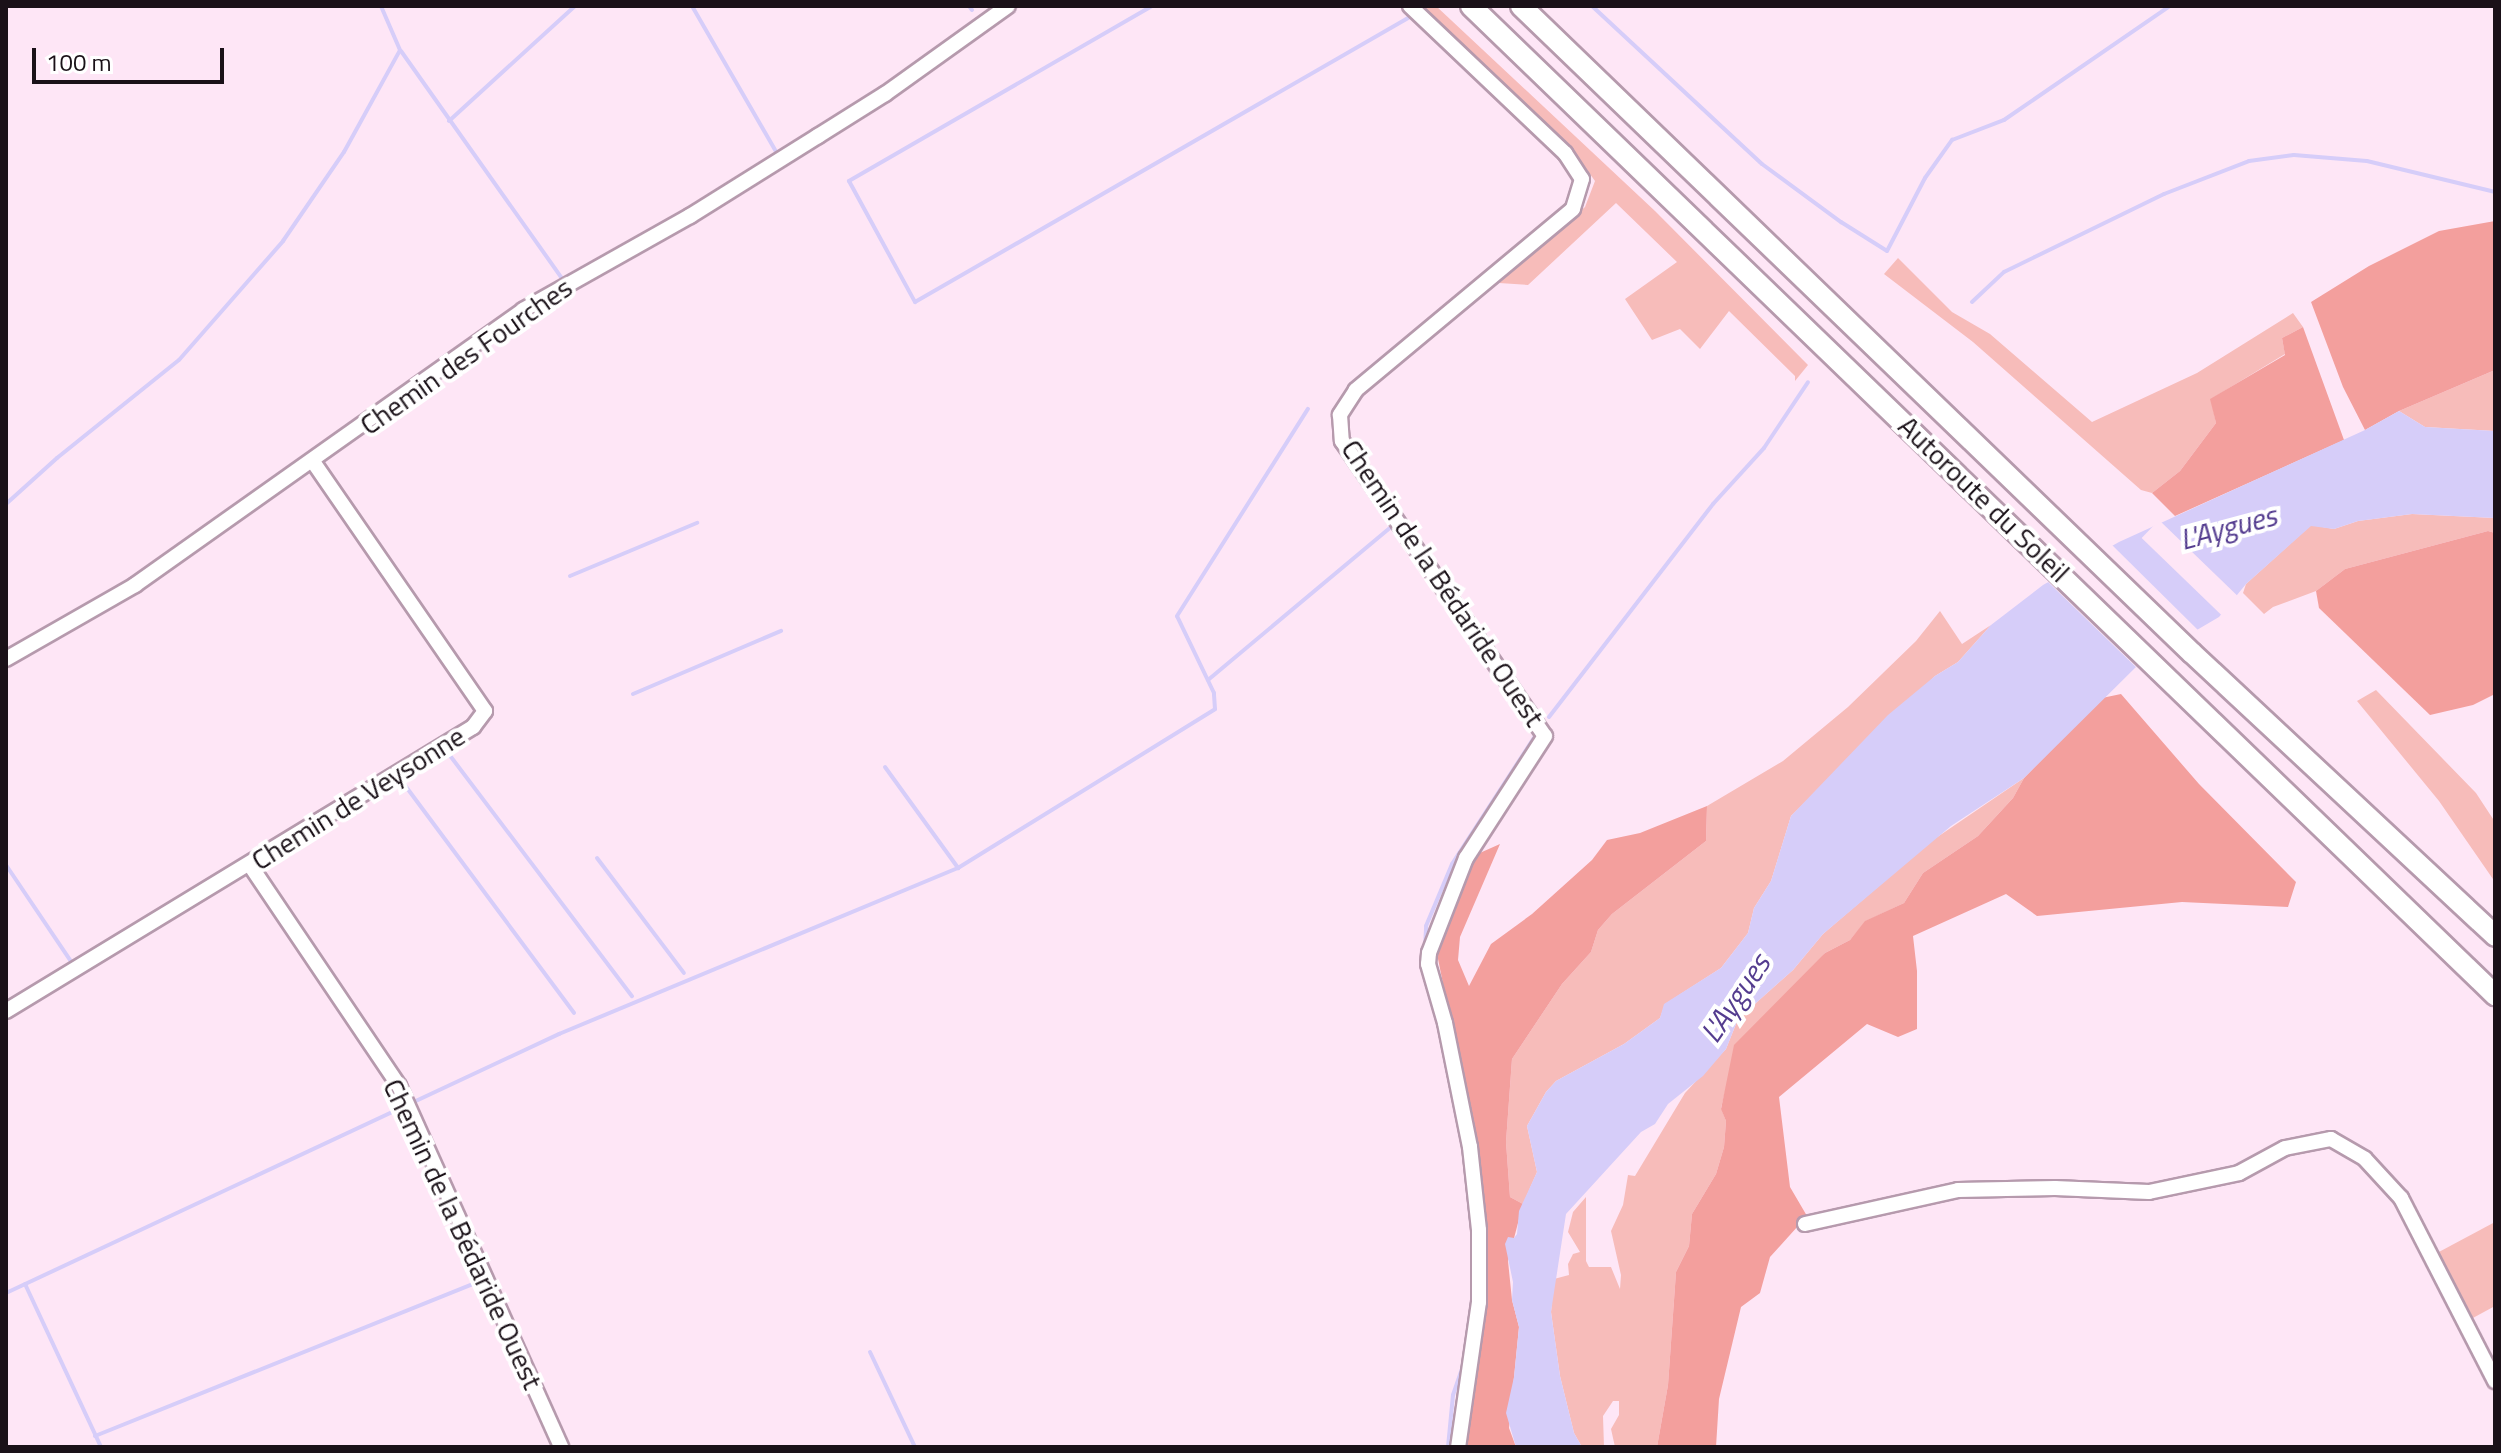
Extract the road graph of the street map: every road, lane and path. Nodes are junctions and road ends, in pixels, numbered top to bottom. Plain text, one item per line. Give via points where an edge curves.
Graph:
1 (1008, 6) edge
2 (1410, 6) edge
3 (1471, 6) edge
4 (1521, 6) edge
5 (313, 462) junction
6 (6, 659) edge
7 (250, 865) junction
8 (2495, 936) edge
9 (2495, 995) edge
10 (6, 1011) edge
11 (1805, 1224) dead end
12 (2495, 1381) edge
13 (561, 1447) edge
14 (1458, 1447) edge

1 - 5 street, Chemin des Fourches via 818,136 523,310
2 - 14 street, Chemin de la Bédaride Ouest via 1565,153 1582,179 1573,209 1356,390 1340,415 1342,441 1545,736 1466,858 1429,953 1470,1147 1479,1230 1479,1302
3 - 9 highway, Autoroute du Soleil
4 - 8 highway, Autoroute du Soleil via 2192,653
5 - 6 street, Chemin des Fourches via 135,585
5 - 7 street, Chemin de Veysonne via 485,711 473,727
7 - 10 street, Chemin de Veysonne
7 - 13 street, Chemin de la Bédaride Ouest via 399,1086
11 - 12 street via 1958,1190 2149,1192 2239,1173 2285,1148 2331,1139 2365,1159 2401,1198

